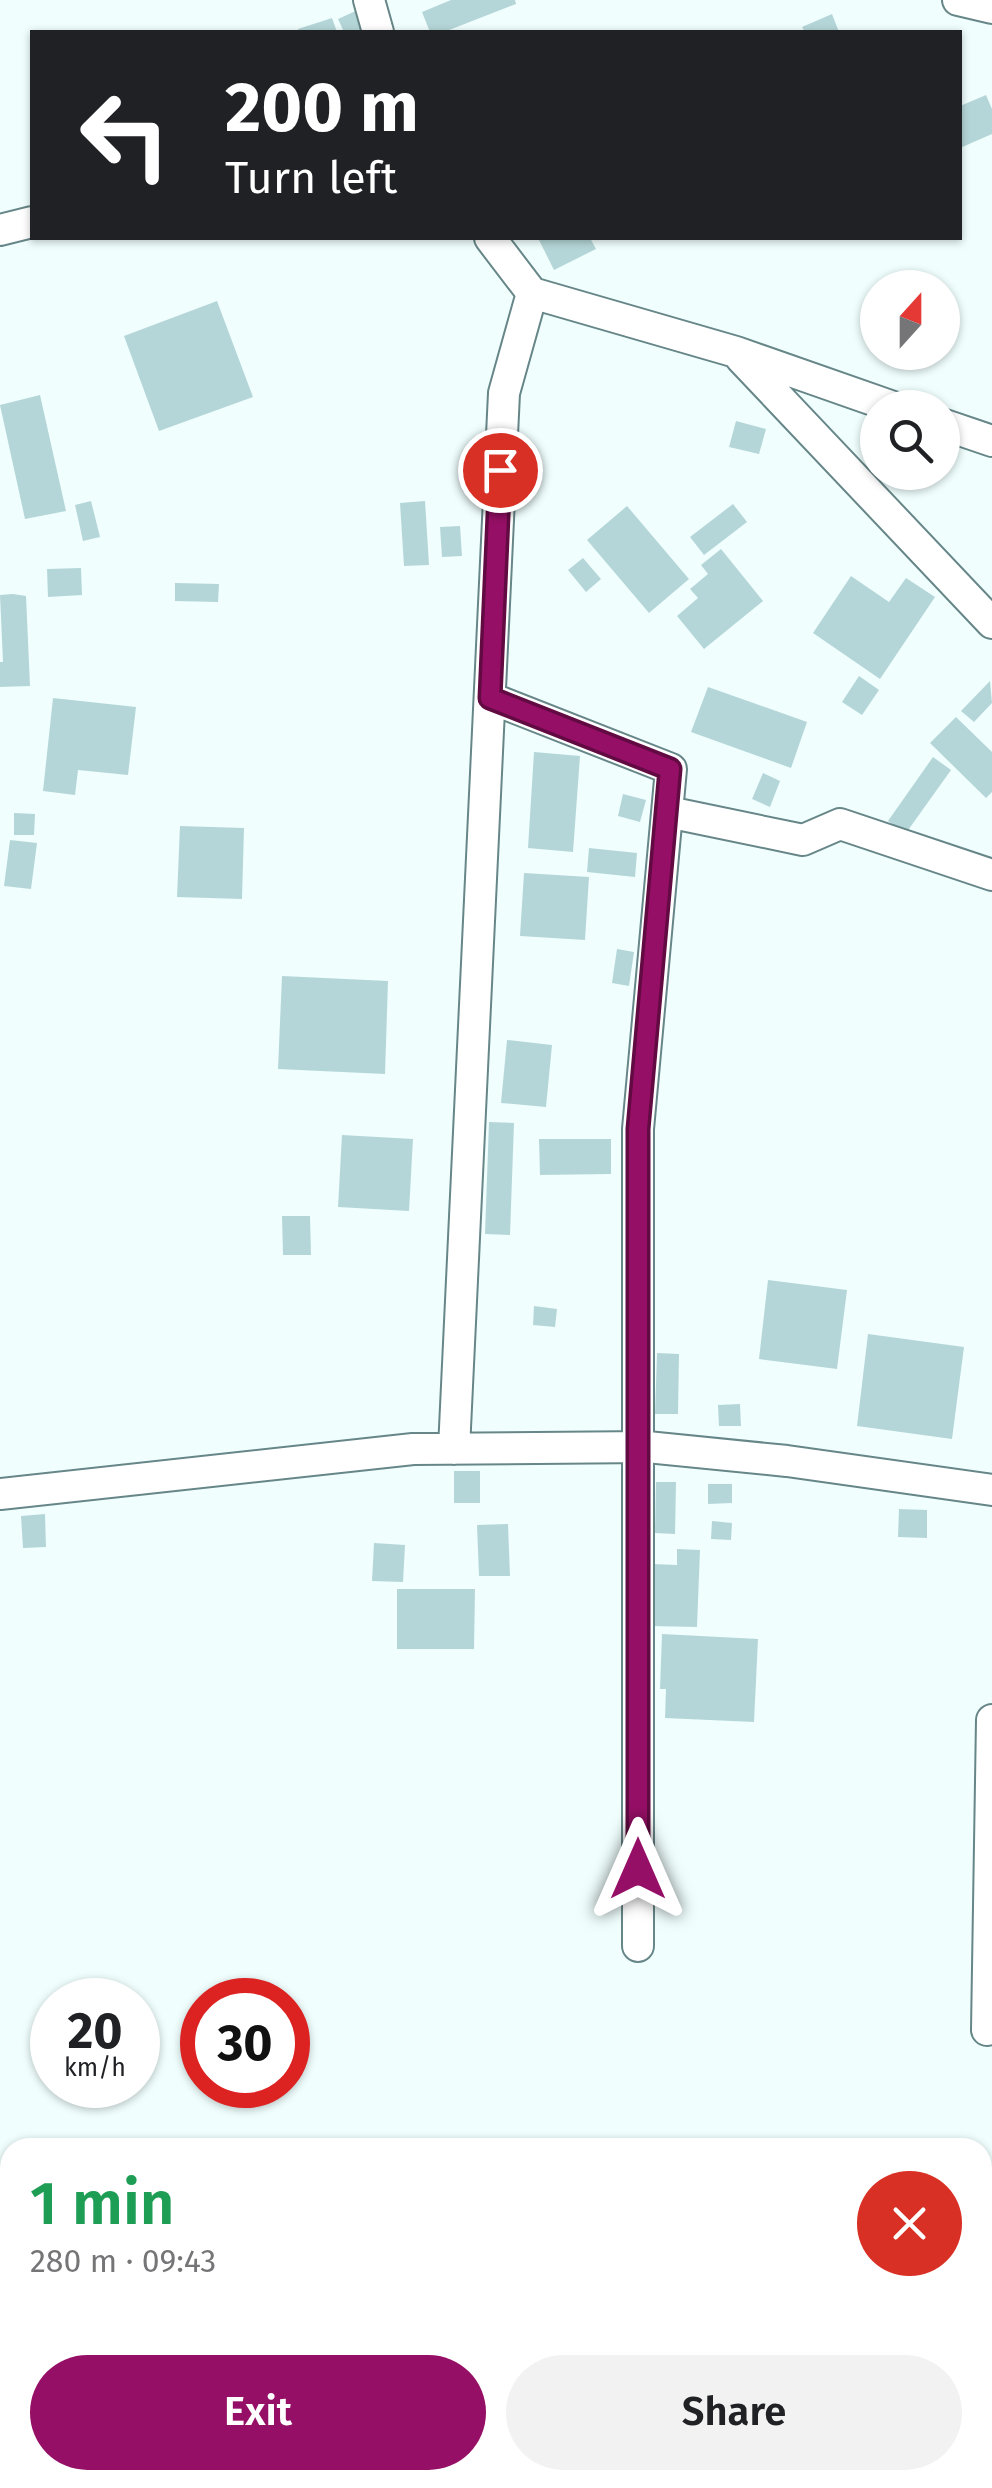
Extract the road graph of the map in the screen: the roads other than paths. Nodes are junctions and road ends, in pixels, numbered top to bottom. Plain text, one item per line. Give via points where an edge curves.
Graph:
1 (368, 0) edge
2 (958, 0) edge
3 (992, 8) edge
4 (377, 30) edge
5 (30, 222) edge
6 (0, 230) edge
7 (492, 240) edge
8 (532, 293) junction
9 (736, 352) junction
10 (860, 395) edge
11 (960, 430) edge
12 (992, 441) edge
13 (992, 623) edge
14 (490, 698) junction
15 (668, 812) junction
16 (992, 875) edge
17 (454, 1448) junction
18 (637, 1448) junction
19 (992, 1490) edge
20 (0, 1494) edge
21 (992, 1720) edge
22 (638, 1946) dead end
23 (987, 2030) dead end

1 - 4 street
2 - 3 street
5 - 6 street
7 - 8 street
8 - 9 street
8 - 14 street via 504,394
9 - 10 street
9 - 13 street
11 - 12 street
14 - 15 street via 670,769
14 - 17 street
15 - 16 street via 803,840 840,824
15 - 18 street via 638,1129
17 - 18 street
17 - 20 street
18 - 19 street via 786,1460
18 - 22 street
21 - 23 street

